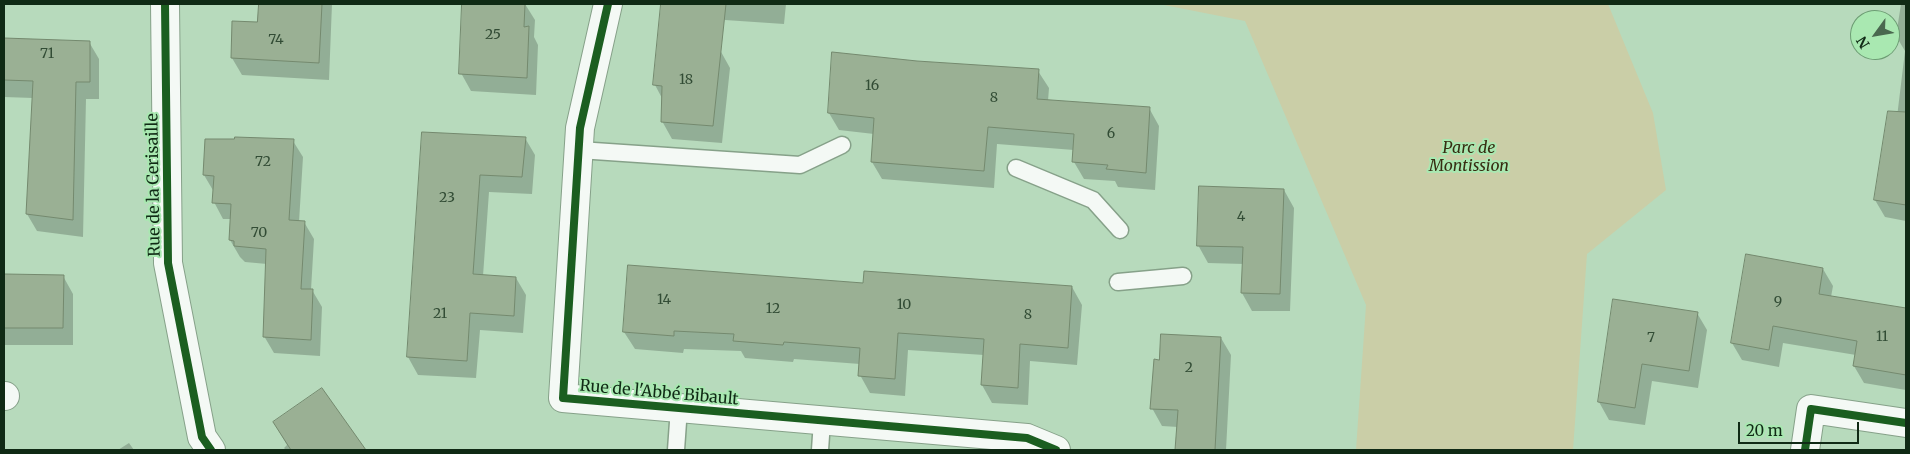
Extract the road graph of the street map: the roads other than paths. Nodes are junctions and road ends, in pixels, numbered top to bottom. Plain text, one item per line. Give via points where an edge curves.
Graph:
1 (165, 4) edge
2 (608, 4) edge
3 (842, 145) dead end
4 (579, 150) junction
5 (1016, 168) dead end
6 (1120, 230) dead end
7 (1183, 276) dead end
8 (1118, 282) dead end
9 (679, 408) junction
10 (822, 421) junction
11 (1906, 422) edge
12 (976, 442) edge
13 (211, 450) edge
14 (676, 450) edge
15 (820, 450) edge
16 (1056, 450) edge
17 (1805, 450) edge

1 - 13 street, Rue de la Cerisaille via 168,263 202,437
2 - 4 street, Rue de l'Abbé Bibault via 580,128
3 - 4 lane via 800,165
4 - 9 street, Rue de l'Abbé Bibault via 563,398
5 - 6 lane via 1093,200
7 - 8 lane
9 - 10 street, Rue de l'Abbé Bibault
9 - 14 lane
10 - 12 street, Rue de l'Abbé Bibault
10 - 15 lane
11 - 17 street via 1811,409
12 - 16 street, Rue de l'Abbé Bibault via 1027,438

